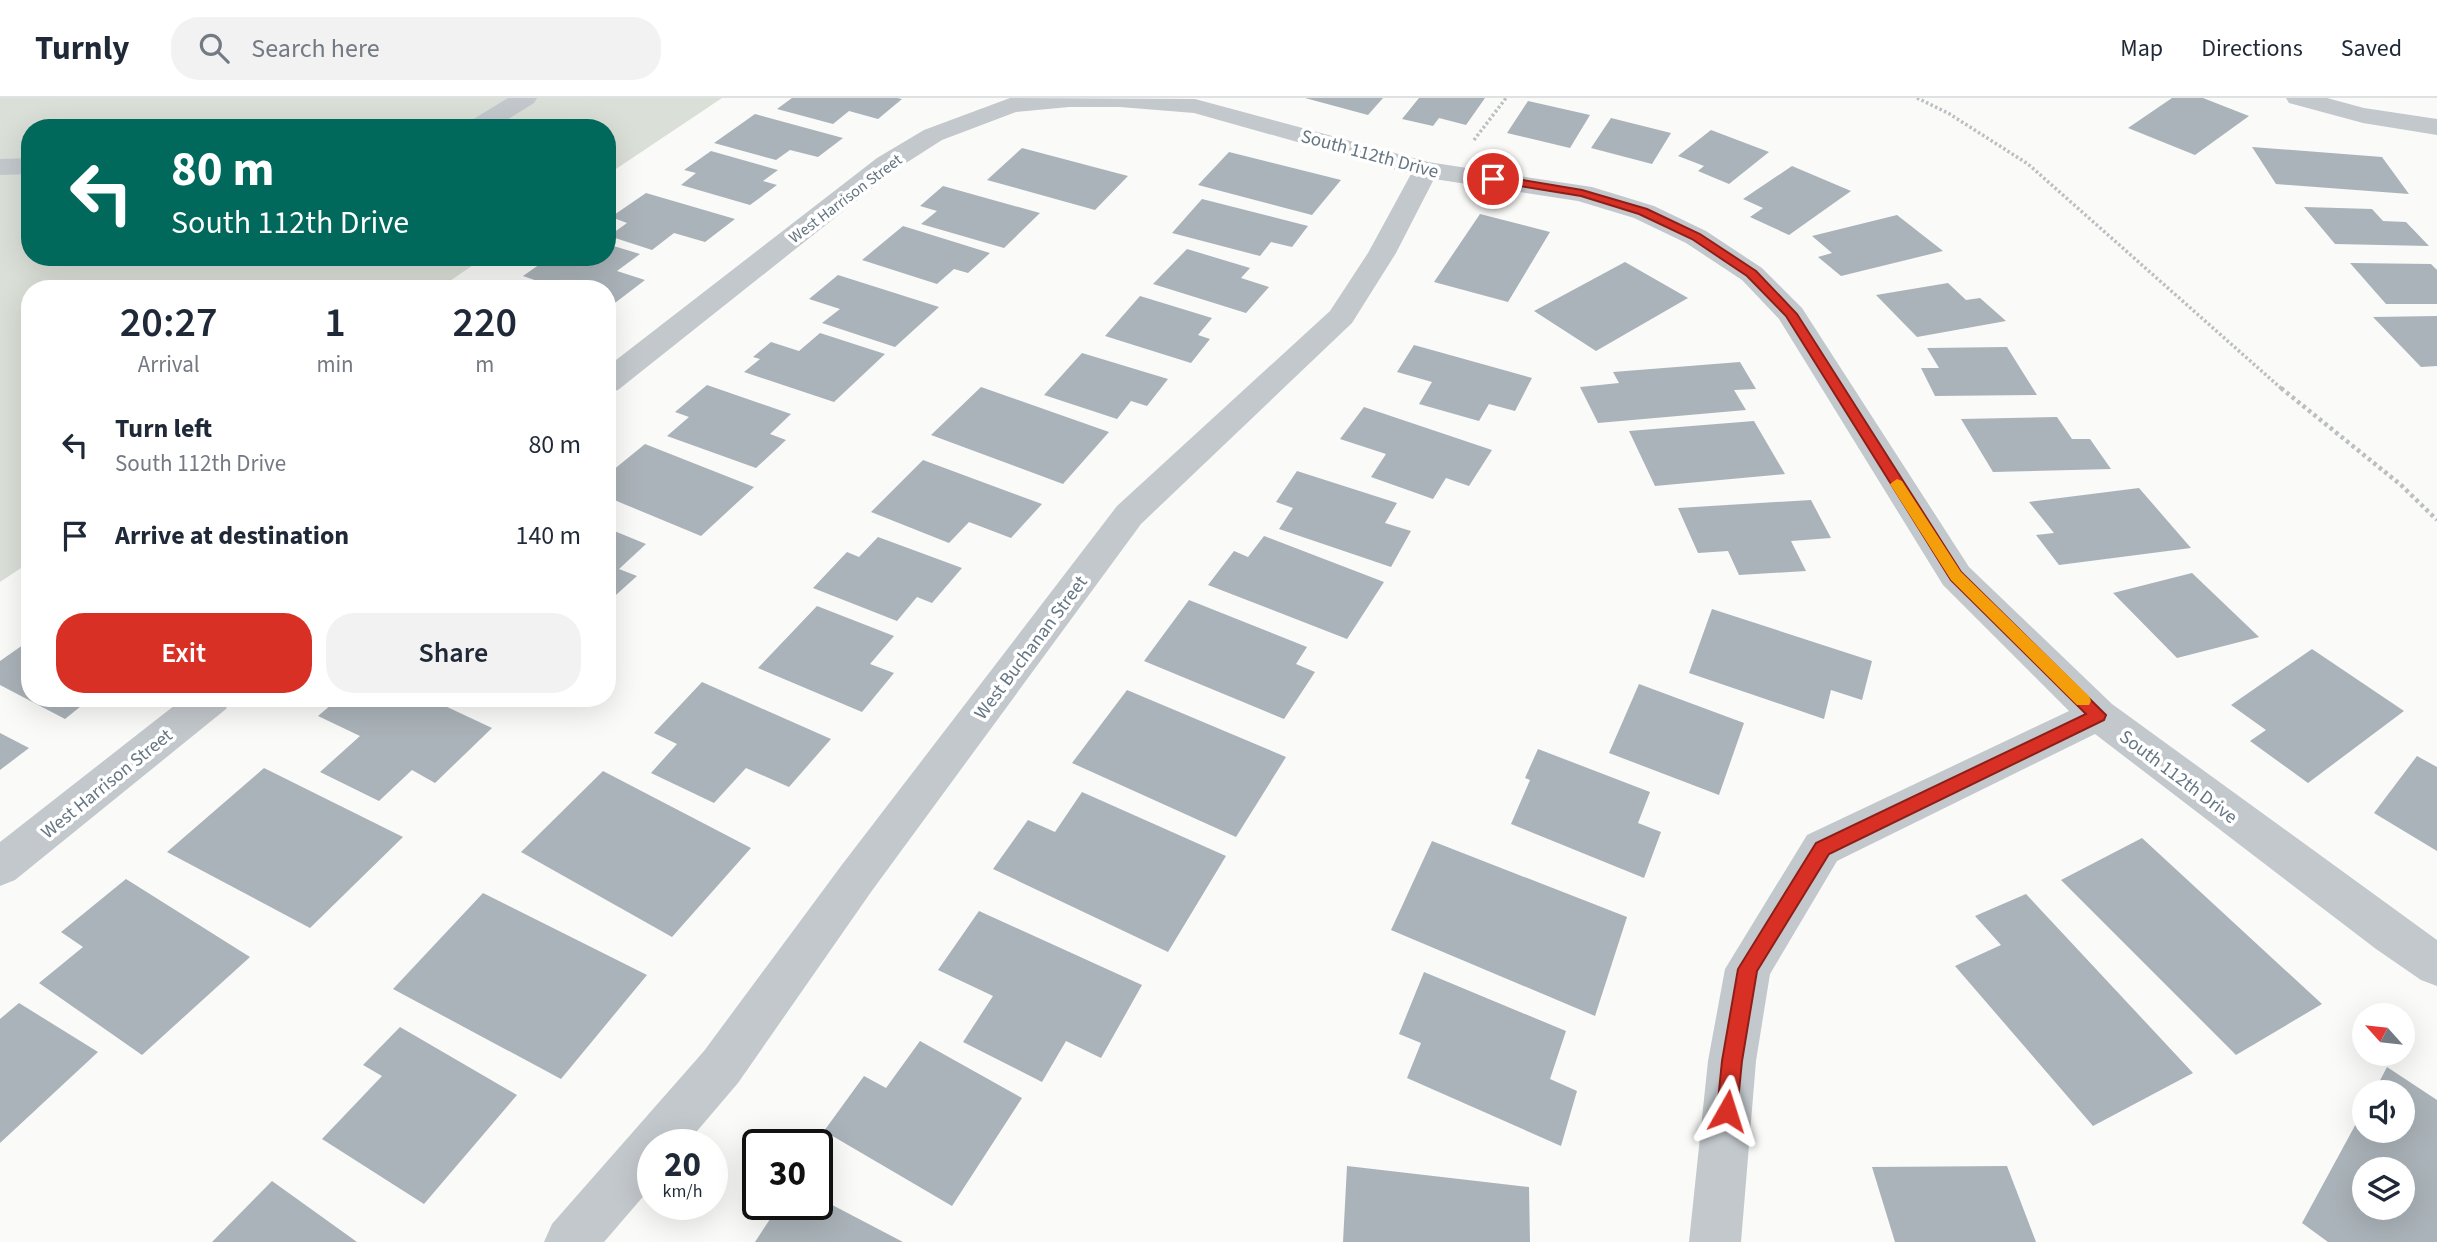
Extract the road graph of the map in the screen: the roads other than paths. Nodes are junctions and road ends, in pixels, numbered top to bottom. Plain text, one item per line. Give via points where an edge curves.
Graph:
1 (525, 98) edge
2 (2298, 98) edge
3 (1121, 99) edge
4 (491, 119) edge
5 (2437, 127) edge
6 (21, 166) edge
7 (0, 167) edge
8 (1440, 172) junction
9 (616, 376) edge
10 (201, 707) edge
11 (2098, 715) junction
12 (0, 867) edge
13 (2437, 965) edge
14 (667, 1129) edge
15 (637, 1164) edge
16 (570, 1242) edge
17 (1715, 1242) edge

1 - 4 street
2 - 5 street
3 - 8 street, South 112th Drive via 1195,106
3 - 9 street, West Harrison Street via 1012,105 933,135 886,164
6 - 7 street
8 - 11 street, South 112th Drive via 1582,193 1643,212 1696,237 1752,274 1791,314 1956,576
8 - 14 street, West Buchanan Street via 1341,317 1129,515 721,1067
10 - 12 street, West Harrison Street
11 - 13 street, South 112th Drive
11 - 17 street via 1822,848 1748,969 1732,1061
15 - 16 street, West Buchanan Street

